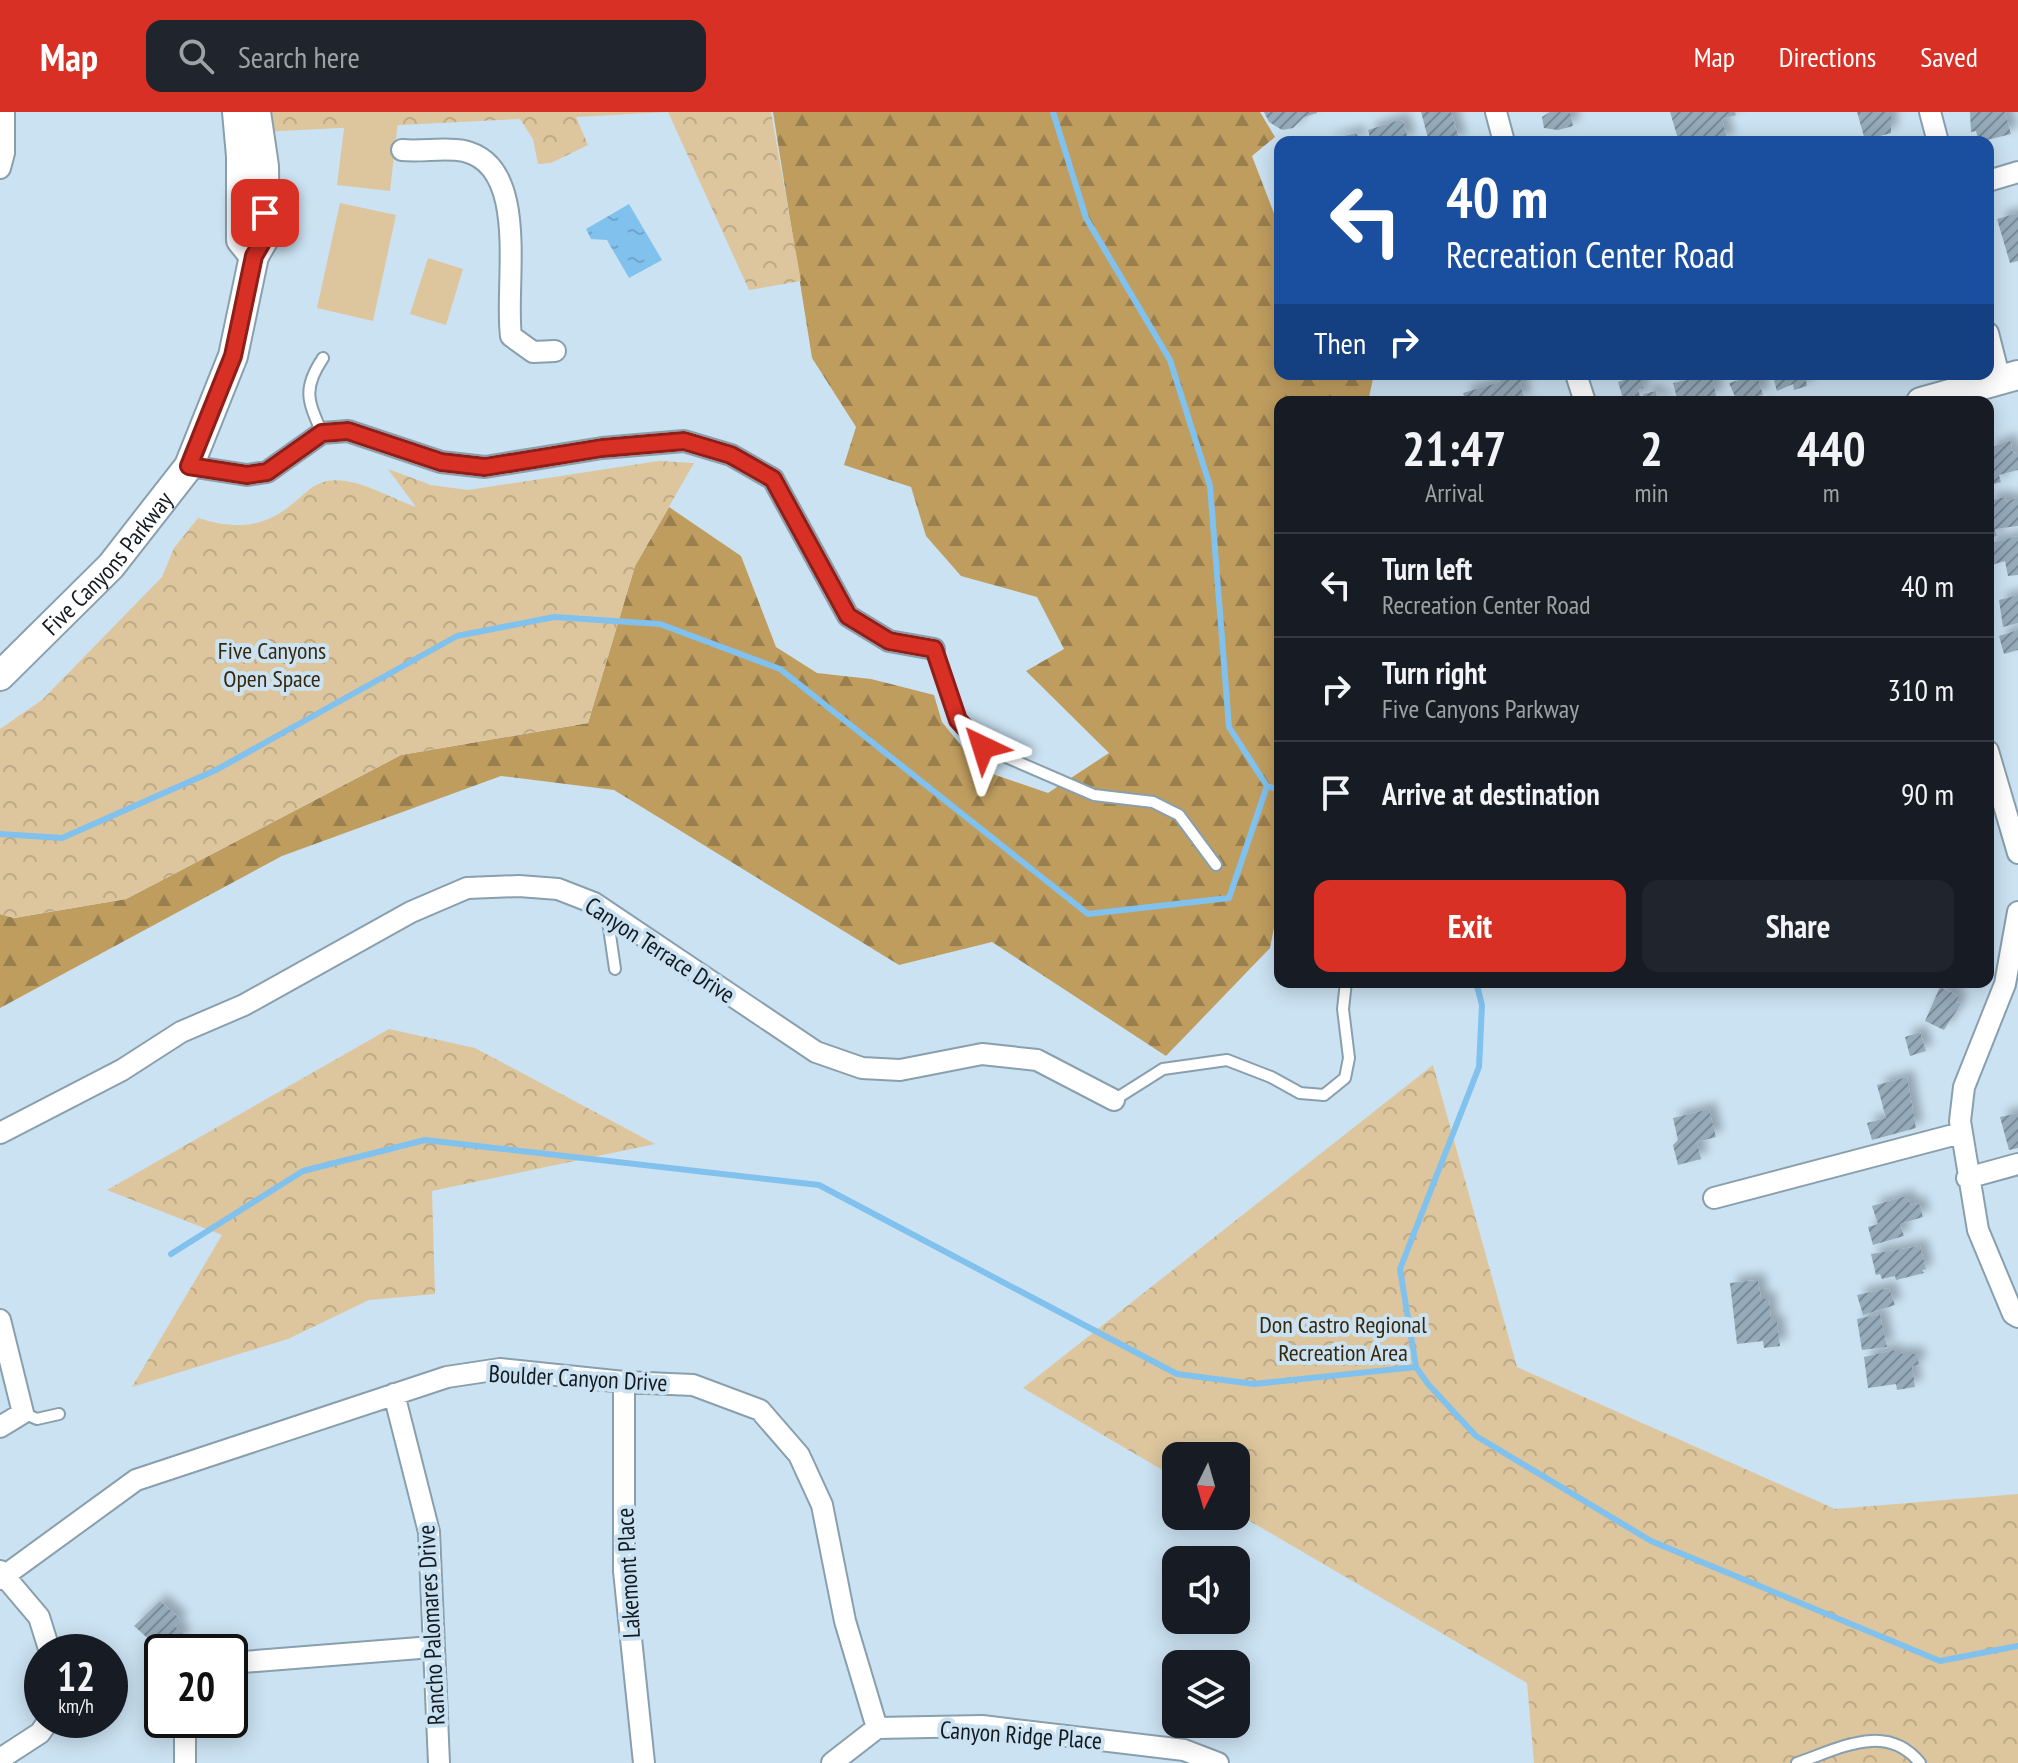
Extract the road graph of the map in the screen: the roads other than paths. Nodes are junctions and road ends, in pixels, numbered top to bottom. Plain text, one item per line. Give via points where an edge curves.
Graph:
1 (4, 112) edge
2 (237, 112) edge
3 (256, 112) edge
4 (1496, 112) edge
5 (1930, 112) edge
6 (1502, 136) edge
7 (1936, 136) edge
8 (402, 150) dead end
9 (0, 168) edge
10 (2018, 172) edge
11 (1994, 179) edge
12 (254, 256) junction
13 (1994, 346) edge
14 (555, 351) dead end
15 (323, 358) dead end
16 (2009, 378) edge
17 (1943, 396) edge
18 (322, 433) junction
19 (189, 466) junction
20 (934, 649) joint
21 (0, 676) edge
22 (1994, 771) edge
23 (2018, 853) edge
24 (1216, 865) dead end
25 (607, 912) junction
26 (2018, 912) edge
27 (615, 969) dead end
28 (1345, 988) edge
29 (1114, 1100) joint
30 (0, 1133) edge
31 (1961, 1133) junction
32 (2018, 1164) edge
33 (1967, 1178) junction
34 (1714, 1198) dead end
35 (2018, 1317) edge
36 (0, 1320) edge
37 (624, 1382) junction
38 (394, 1394) junction
39 (23, 1413) junction
40 (59, 1414) dead end
41 (0, 1427) edge
42 (1, 1575) edge
43 (44, 1634) edge
44 (432, 1647) junction
45 (248, 1662) edge
46 (877, 1728) junction
47 (32, 1738) edge
48 (185, 1738) edge
49 (0, 1759) edge
50 (185, 1763) edge
51 (439, 1763) edge
52 (644, 1763) edge
53 (832, 1763) edge
54 (1218, 1763) edge
55 (1797, 1763) edge
56 (1920, 1763) edge

1 - 9 street
2 - 12 main road via 241,240
3 - 12 main road, Five Canyons Parkway via 264,166 265,237
4 - 6 street
5 - 7 street
8 - 14 street via 463,151 483,158 497,173 510,227 511,336 533,352
10 - 11 street
12 - 19 main road, Five Canyons Parkway via 233,356
13 - 16 street
15 - 18 lane via 310,377 308,403
16 - 17 main road
18 - 19 street via 267,472 247,475
18 - 20 street via 348,431 441,462 485,467 684,441 731,455 773,479 848,616 889,641
19 - 21 main road, Five Canyons Parkway via 111,566
20 - 24 lane via 958,720 983,747 1094,795 1153,802 1179,815
22 - 23 street
25 - 27 lane
25 - 29 street, Canyon Terrace Drive via 816,1052 862,1068 900,1070 982,1054 1037,1060
25 - 30 street, Canyon Terrace Drive via 558,889 467,888 411,912 244,1005 181,1032 122,1070
26 - 31 street via 2005,984 1964,1087
28 - 29 lane via 1349,1058 1345,1078 1324,1095 1300,1093 1227,1060 1163,1069
31 - 33 street
31 - 34 street
32 - 33 street
33 - 35 street via 1978,1230
36 - 39 street
37 - 38 street, Boulder Canyon Drive via 500,1369 447,1377
37 - 46 street, Boulder Canyon Drive via 693,1385 760,1410 799,1455 822,1505 845,1621
37 - 52 street, Lakemont Place via 624,1571
38 - 42 street, Boulder Canyon Drive via 136,1480
38 - 44 street, Rancho Palomares Drive via 429,1532
39 - 40 lane via 37,1419
39 - 41 street
42 - 43 street via 39,1617
44 - 45 street
44 - 51 street, Rancho Palomares Drive
46 - 53 street
46 - 54 street, Canyon Ridge Place via 982,1726 1184,1750
47 - 49 street
48 - 50 street
55 - 56 lane via 1857,1740 1885,1739 1910,1750

